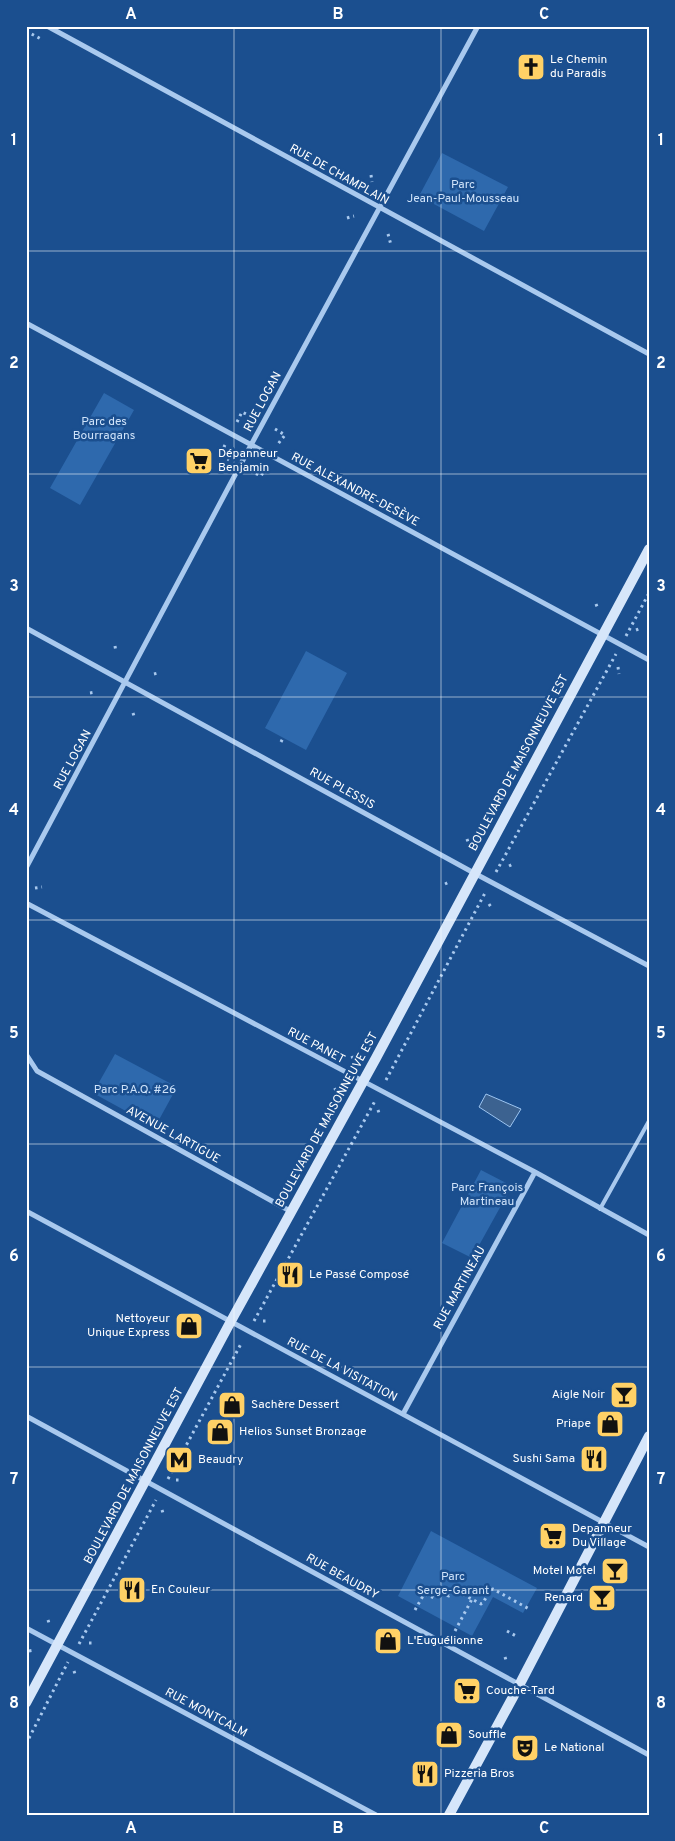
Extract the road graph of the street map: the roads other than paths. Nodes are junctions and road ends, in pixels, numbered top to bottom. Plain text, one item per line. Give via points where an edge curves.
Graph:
1 (47, 26) edge
2 (478, 26) edge
3 (380, 208) junction
4 (26, 323) edge
5 (649, 354) edge
6 (251, 445) junction
7 (649, 549) edge
8 (26, 628) edge
9 (602, 635) junction
10 (649, 660) edge
11 (126, 682) junction
12 (26, 868) edge
13 (474, 873) junction
14 (26, 903) edge
15 (649, 966) edge
16 (26, 1054) edge
17 (363, 1082) junction
18 (649, 1121) edge
19 (535, 1172) junction
20 (600, 1209) junction
21 (26, 1211) edge
22 (290, 1211) junction
23 (649, 1235) edge
24 (231, 1321) junction
25 (403, 1414) junction
26 (26, 1416) edge
27 (649, 1436) edge
28 (146, 1481) junction
29 (604, 1523) junction
30 (649, 1547) edge
31 (26, 1628) edge
32 (58, 1645) junction
33 (519, 1685) junction
34 (26, 1702) edge
35 (649, 1755) edge
36 (376, 1815) edge
37 (449, 1815) edge

1 - 3 street, RUE DE CHAMPLAIN
2 - 3 street, RUE LOGAN
3 - 5 street, RUE DE CHAMPLAIN
3 - 6 street, RUE LOGAN
4 - 6 street, RUE ALEXANDRE-DESÈVE
6 - 9 street, RUE ALEXANDRE-DESÈVE
6 - 11 street, RUE LOGAN
7 - 9 street, BOULEVARD DE MAISONNEUVE EST
8 - 11 street, RUE PLESSIS
9 - 10 street, RUE ALEXANDRE-DESÈVE
9 - 13 street, BOULEVARD DE MAISONNEUVE EST
11 - 12 street, RUE LOGAN
11 - 13 street, RUE PLESSIS
13 - 15 street, RUE PLESSIS
13 - 17 street, BOULEVARD DE MAISONNEUVE EST
14 - 17 street, RUE PANET
16 - 22 street, AVENUE LARTIGUE via 37,1071
17 - 19 street, RUE PANET
17 - 22 street, BOULEVARD DE MAISONNEUVE EST
18 - 20 lane
19 - 20 street, RUE PANET
19 - 25 street, RUE MARTINEAU
20 - 23 street, RUE PANET
21 - 24 street, RUE DE LA VISITATION
22 - 24 street, BOULEVARD DE MAISONNEUVE EST
24 - 25 street, RUE DE LA VISITATION
24 - 28 street, BOULEVARD DE MAISONNEUVE EST
25 - 29 street, RUE DE LA VISITATION
26 - 28 street, RUE BEAUDRY
27 - 29 street
28 - 32 street, BOULEVARD DE MAISONNEUVE EST
28 - 33 street, RUE BEAUDRY
29 - 30 street, RUE DE LA VISITATION
29 - 33 street
31 - 32 street, RUE MONTCALM
32 - 34 street, BOULEVARD DE MAISONNEUVE EST
32 - 36 street, RUE MONTCALM
33 - 35 street, RUE BEAUDRY
33 - 37 street

